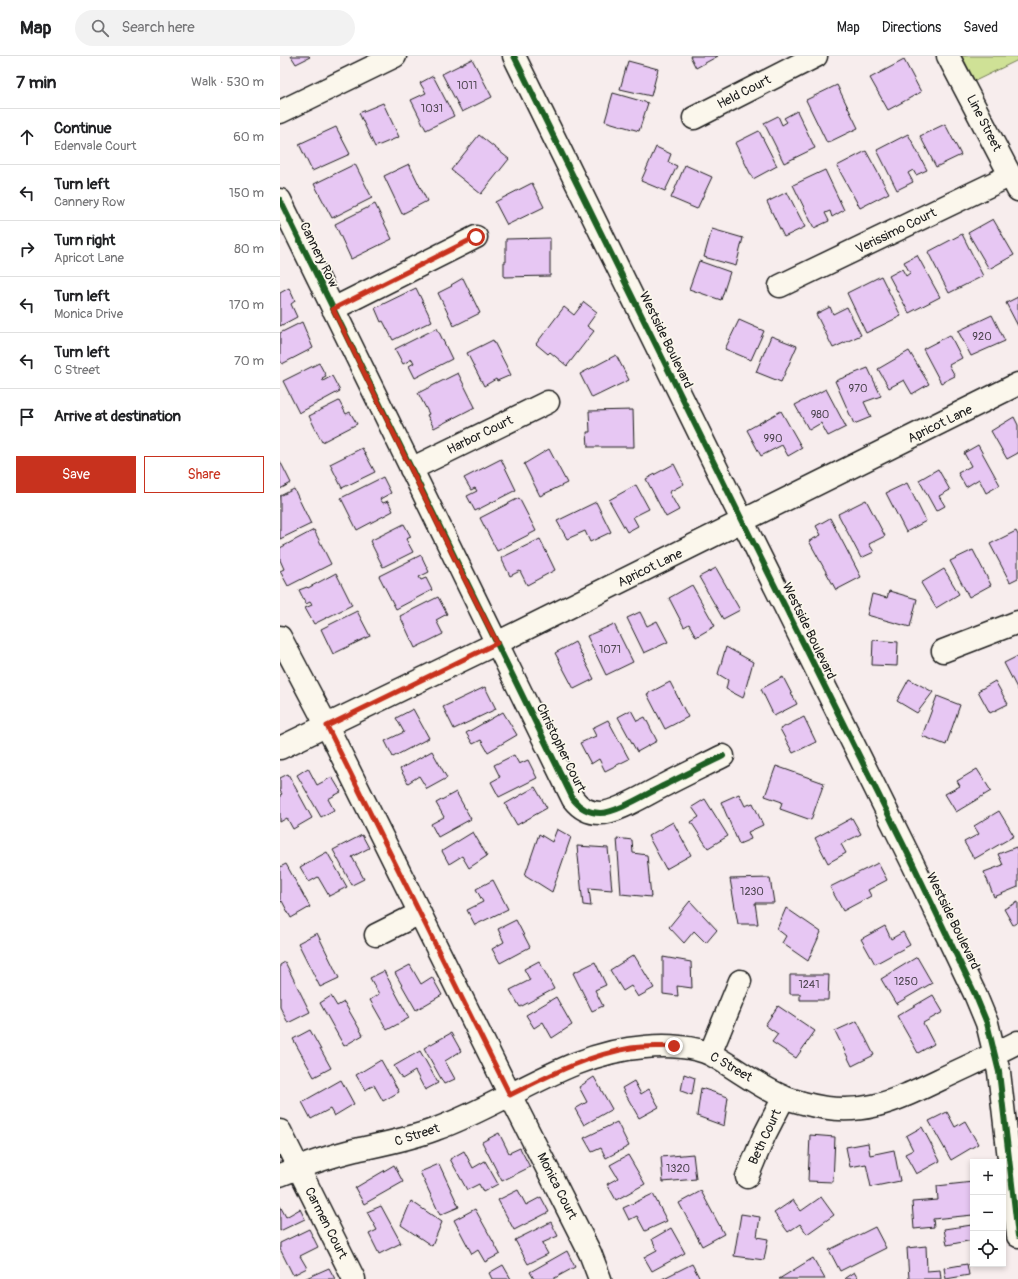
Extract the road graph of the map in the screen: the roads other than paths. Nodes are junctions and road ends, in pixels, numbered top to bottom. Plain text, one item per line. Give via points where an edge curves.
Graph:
1 (395, 56) edge
2 (514, 56) edge
3 (816, 56) edge
4 (948, 56) edge
5 (280, 112) edge
6 (694, 118) dead end
7 (1014, 183) edge
8 (280, 200) edge
9 (476, 237) dead end
10 (780, 286) dead end
11 (333, 309) junction
12 (1018, 384) edge
13 (548, 402) dead end
14 (411, 469) junction
15 (743, 522) junction
16 (1018, 622) edge
17 (280, 637) edge
18 (497, 643) junction
19 (944, 651) dead end
20 (327, 726) junction
21 (280, 748) edge
22 (723, 756) dead end
23 (420, 913) junction
24 (376, 935) dead end
25 (740, 981) dead end
26 (1018, 1042) edge
27 (710, 1054) junction
28 (995, 1054) junction
29 (510, 1095) junction
30 (784, 1098) junction
31 (280, 1131) edge
32 (289, 1171) edge
33 (746, 1177) dead end
34 (1018, 1236) edge
35 (354, 1279) edge
36 (600, 1279) edge

1 - 5 street
2 - 15 street, Westside Boulevard
3 - 6 street, Held Court
4 - 7 street, Line Street
7 - 10 street, Verissimo Court
8 - 11 street, Cannery Row
9 - 11 street
11 - 14 street, Cannery Row
12 - 15 street, Apricot Lane
13 - 14 street, Harbor Court
14 - 18 street, Cannery Row
15 - 18 street, Apricot Lane
15 - 28 street, Westside Boulevard via 976,994
16 - 19 street
17 - 20 street, Monica Court
18 - 20 street, Apricot Lane
18 - 22 street, Christopher Court via 570,793 578,805 586,810 610,812
20 - 21 street, Apricot Lane
20 - 23 street, Monica Court
23 - 24 street
23 - 29 street, Monica Court
25 - 27 street
26 - 28 street, C Street
27 - 29 street, C Street via 674,1046 629,1049 561,1070
27 - 30 street, C Street
28 - 30 street, C Street via 894,1100 866,1108 827,1109
28 - 34 street, Westside Boulevard
29 - 32 street, C Street via 436,1129
29 - 36 street, Monica Court via 590,1253
30 - 33 street, Beth Court
31 - 32 street, Carmen Court
32 - 35 street, Carmen Court

